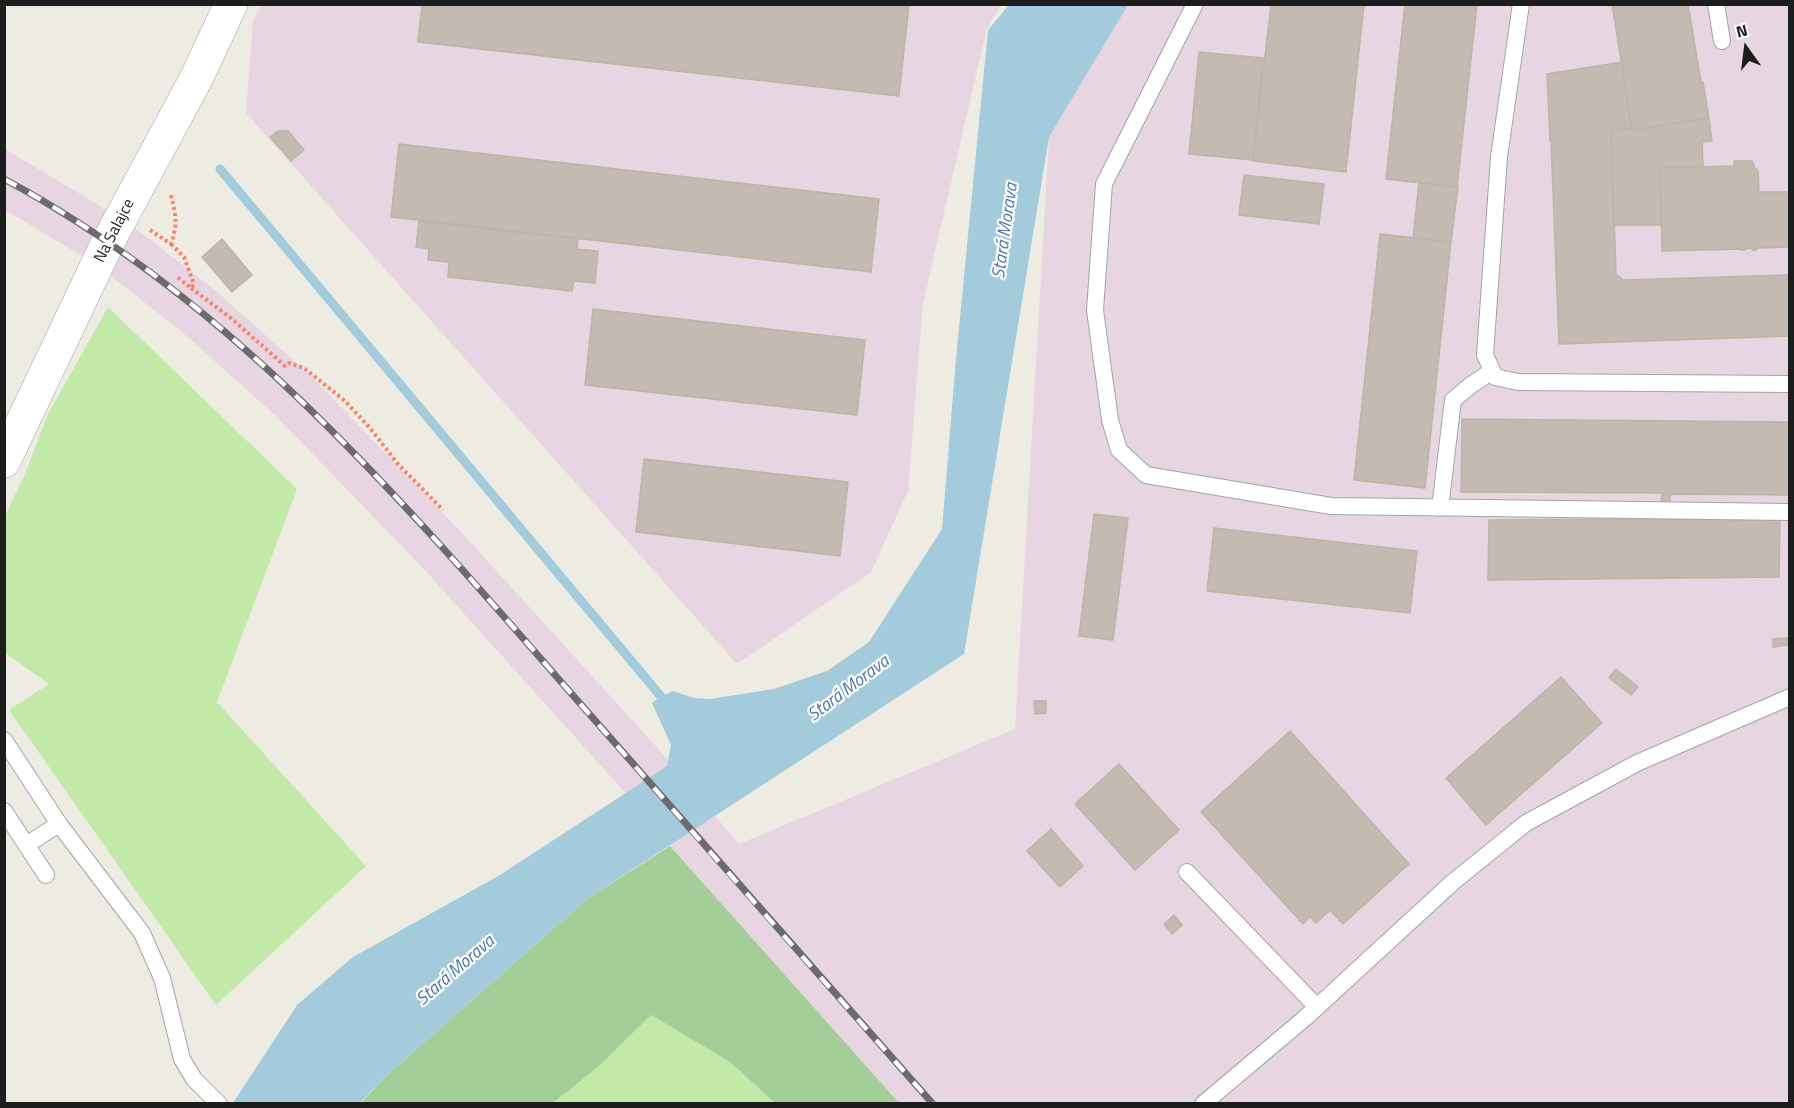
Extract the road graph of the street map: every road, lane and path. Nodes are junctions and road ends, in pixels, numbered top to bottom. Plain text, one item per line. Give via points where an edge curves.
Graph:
1 (231, 4) edge
2 (1195, 4) edge
3 (1521, 4) edge
4 (1716, 4) edge
5 (1722, 41) dead end
6 (171, 244) dead end
7 (176, 276) dead end
8 (192, 288) junction
9 (1492, 371) junction
10 (1790, 384) edge
11 (4, 461) edge
12 (1440, 508) junction
13 (443, 510) dead end
14 (1790, 512) edge
15 (1790, 697) edge
16 (4, 740) edge
17 (4, 812) edge
18 (59, 824) junction
19 (26, 845) junction
20 (1187, 872) dead end
21 (46, 875) dead end
22 (1317, 1006) junction
23 (219, 1104) edge
24 (1203, 1104) edge

1 - 11 street, Na Salajce via 108,242
2 - 12 lane via 1104,184 1095,310 1110,420 1119,450 1146,475 1331,506
3 - 9 lane via 1499,157 1485,355
4 - 5 lane
6 - 8 path via 187,264 194,281
7 - 8 path
8 - 13 path via 285,366 293,363 304,368 345,401
9 - 10 lane via 1495,377 1518,382
9 - 12 lane via 1453,400
12 - 14 lane
15 - 22 lane via 1637,763 1526,823 1453,882
16 - 18 lane
17 - 19 lane
18 - 19 lane
18 - 23 lane via 142,933 162,978 182,1059 194,1079
19 - 21 lane
20 - 22 lane
22 - 24 lane

